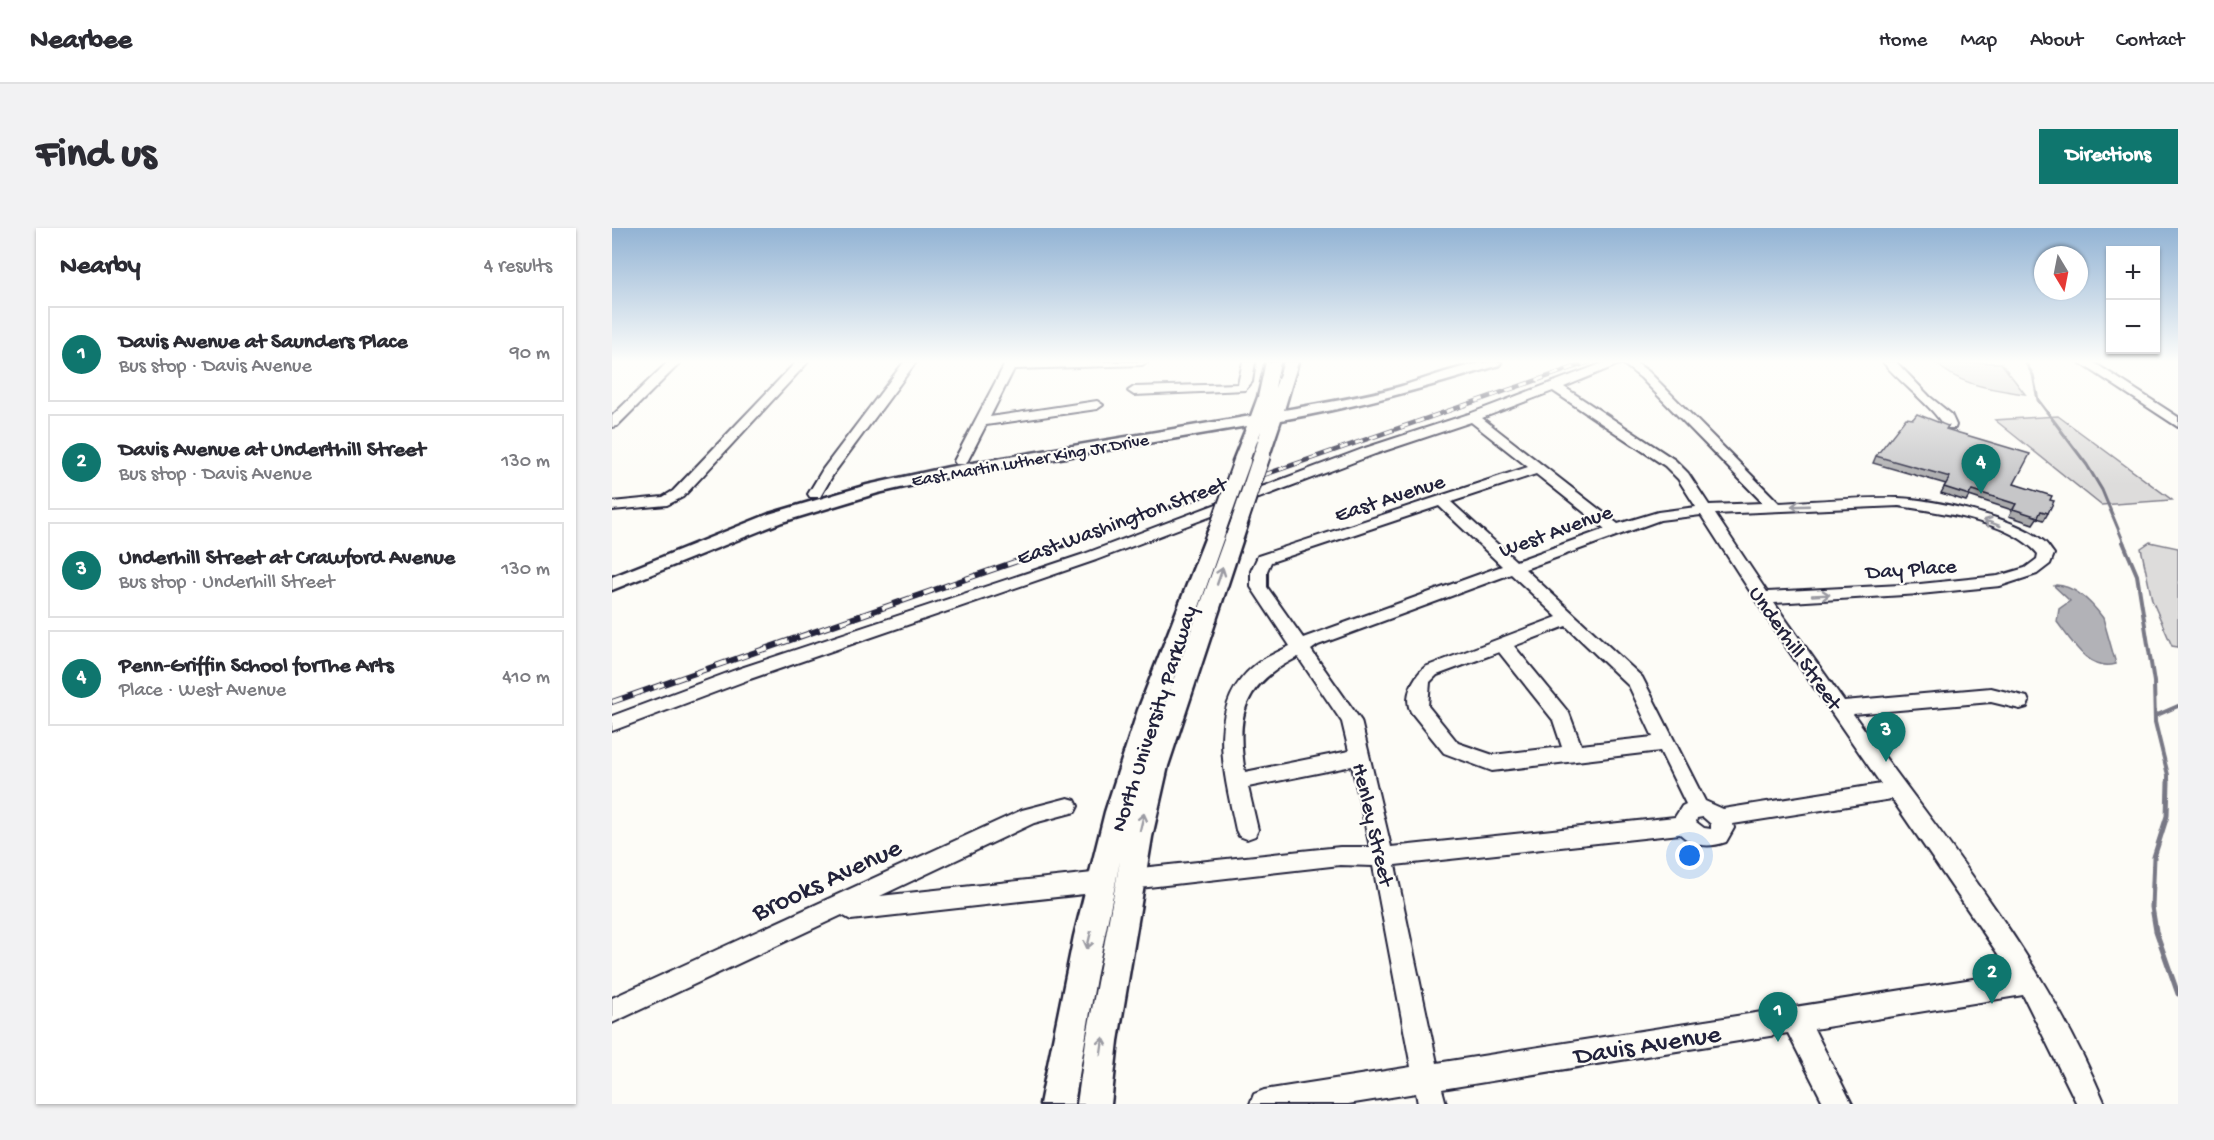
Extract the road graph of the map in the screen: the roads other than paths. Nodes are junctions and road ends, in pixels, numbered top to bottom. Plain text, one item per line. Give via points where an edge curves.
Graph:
1 (633, 403) edge
2 (764, 403) edge
3 (880, 403) edge
4 (991, 403) edge
5 (1269, 403) edge
6 (1273, 403) edge
7 (1315, 403) edge
8 (1337, 403) edge
9 (1508, 403) edge
10 (1580, 403) edge
11 (1672, 403) edge
12 (1930, 403) edge
13 (2147, 403) edge
14 (1097, 405) dead end
15 (1268, 414) junction
16 (1473, 417) junction
17 (981, 422) junction
18 (612, 423) edge
19 (2178, 423) edge
20 (1950, 425) edge
21 (960, 460) junction
22 (1539, 468) junction
23 (815, 494) junction
24 (1442, 501) junction
25 (612, 506) edge
26 (1775, 507) junction
27 (1705, 510) junction
28 (1228, 527) junction
29 (1616, 530) junction
30 (2044, 549) joint
31 (1514, 567) junction
32 (1259, 571) joint
33 (612, 572) edge
34 (612, 584) edge
35 (1763, 598) junction
36 (1569, 619) junction
37 (1501, 644) junction
38 (1303, 649) junction
39 (2020, 702) dead end
40 (1839, 708) junction
41 (612, 724) edge
42 (1666, 743) junction
43 (1575, 755) junction
44 (1360, 757) junction
45 (1238, 781) junction
46 (1897, 790) junction
47 (1068, 806) dead end
48 (1692, 817) junction
49 (1719, 818) junction
50 (1247, 830) dead end
51 (1384, 857) junction
52 (1116, 881) junction
53 (848, 899) junction
54 (2030, 982) junction
55 (612, 1011) edge
56 (1796, 1019) junction
57 (1427, 1078) junction
58 (1057, 1104) edge
59 (1094, 1104) edge
60 (1264, 1104) edge
61 (1432, 1104) edge
62 (1838, 1104) edge
63 (2091, 1104) edge

1 - 18 street
2 - 25 street via 678,494 667,501
3 - 23 street
4 - 17 street
5 - 15 main road
6 - 15 main road
7 - 15 main road, East Martin Luther King Jr Drive
8 - 15 main road, East Martin Luther King Jr Drive
9 - 16 street, East Washington Street
10 - 27 street, Underhill Street via 1670,463
11 - 26 street
12 - 20 street via 1947,417
13 - 19 street
14 - 17 street
15 - 21 main road, East Martin Luther King Jr Drive
15 - 28 main road, North University Parkway, bridge via 1262,455
15 - 28 main road, North University Parkway, bridge via 1242,461
15 - 34 main road, East Martin Luther King Jr Drive via 890,484 756,525
16 - 22 street
16 - 41 street, East Washington Street via 1370,451 1090,557 744,674
17 - 21 street
21 - 23 main road, East Martin Luther King Jr Drive
22 - 24 street, East Avenue
22 - 29 street
23 - 33 main road, East Martin Luther King Jr Drive
24 - 31 street
24 - 32 street, East Avenue via 1264,559
26 - 27 street, West Avenue
30 -> 26 street, West Avenue via 2024,535 1962,512 1924,504
27 - 29 street, West Avenue via 1658,516
27 - 35 street, Underhill Street
28 - 52 main road, North University Parkway via 1130,769
29 - 31 street, West Avenue
35 -> 30 street, Day Place via 1920,590 2000,581 2031,572 2044,561
31 - 36 street
31 - 38 street, West Avenue via 1321,637
32 - 38 street, Henley Street via 1259,587
35 - 40 street, Underhill Street
36 - 37 street
36 - 42 street via 1636,682
37 - 43 street via 1562,718
37 - 43 street via 1431,671 1421,680 1418,707 1451,748 1492,763
38 - 44 street, Henley Street via 1351,720
38 - 45 street, West Avenue via 1258,672 1242,691 1231,719
39 - 40 street via 1991,695
40 - 46 street, Underhill Street
42 - 43 street
42 - 48 street
44 - 45 street
44 - 51 street, Henley Street
45 - 50 street, West Avenue
46 - 49 street
46 - 54 street, Underhill Street
47 - 53 street, Brooks Avenue via 1029,816
48 - 49 street via 1710,811
48 - 49 street via 1695,835 1714,845 1721,833
48 - 51 street
51 - 52 street via 1340,856
51 - 57 street, Henley Street
52 - 53 street via 851,910
52 -> 58 main road, North University Parkway via 1079,986
59 -> 52 main road, North University Parkway
53 - 55 street, Brooks Avenue
54 - 56 street, Davis Avenue
54 - 63 street, Underhill Street
56 - 57 street, Davis Avenue
56 - 62 street
57 - 60 street, Davis Avenue
57 - 61 street, Henley Street

